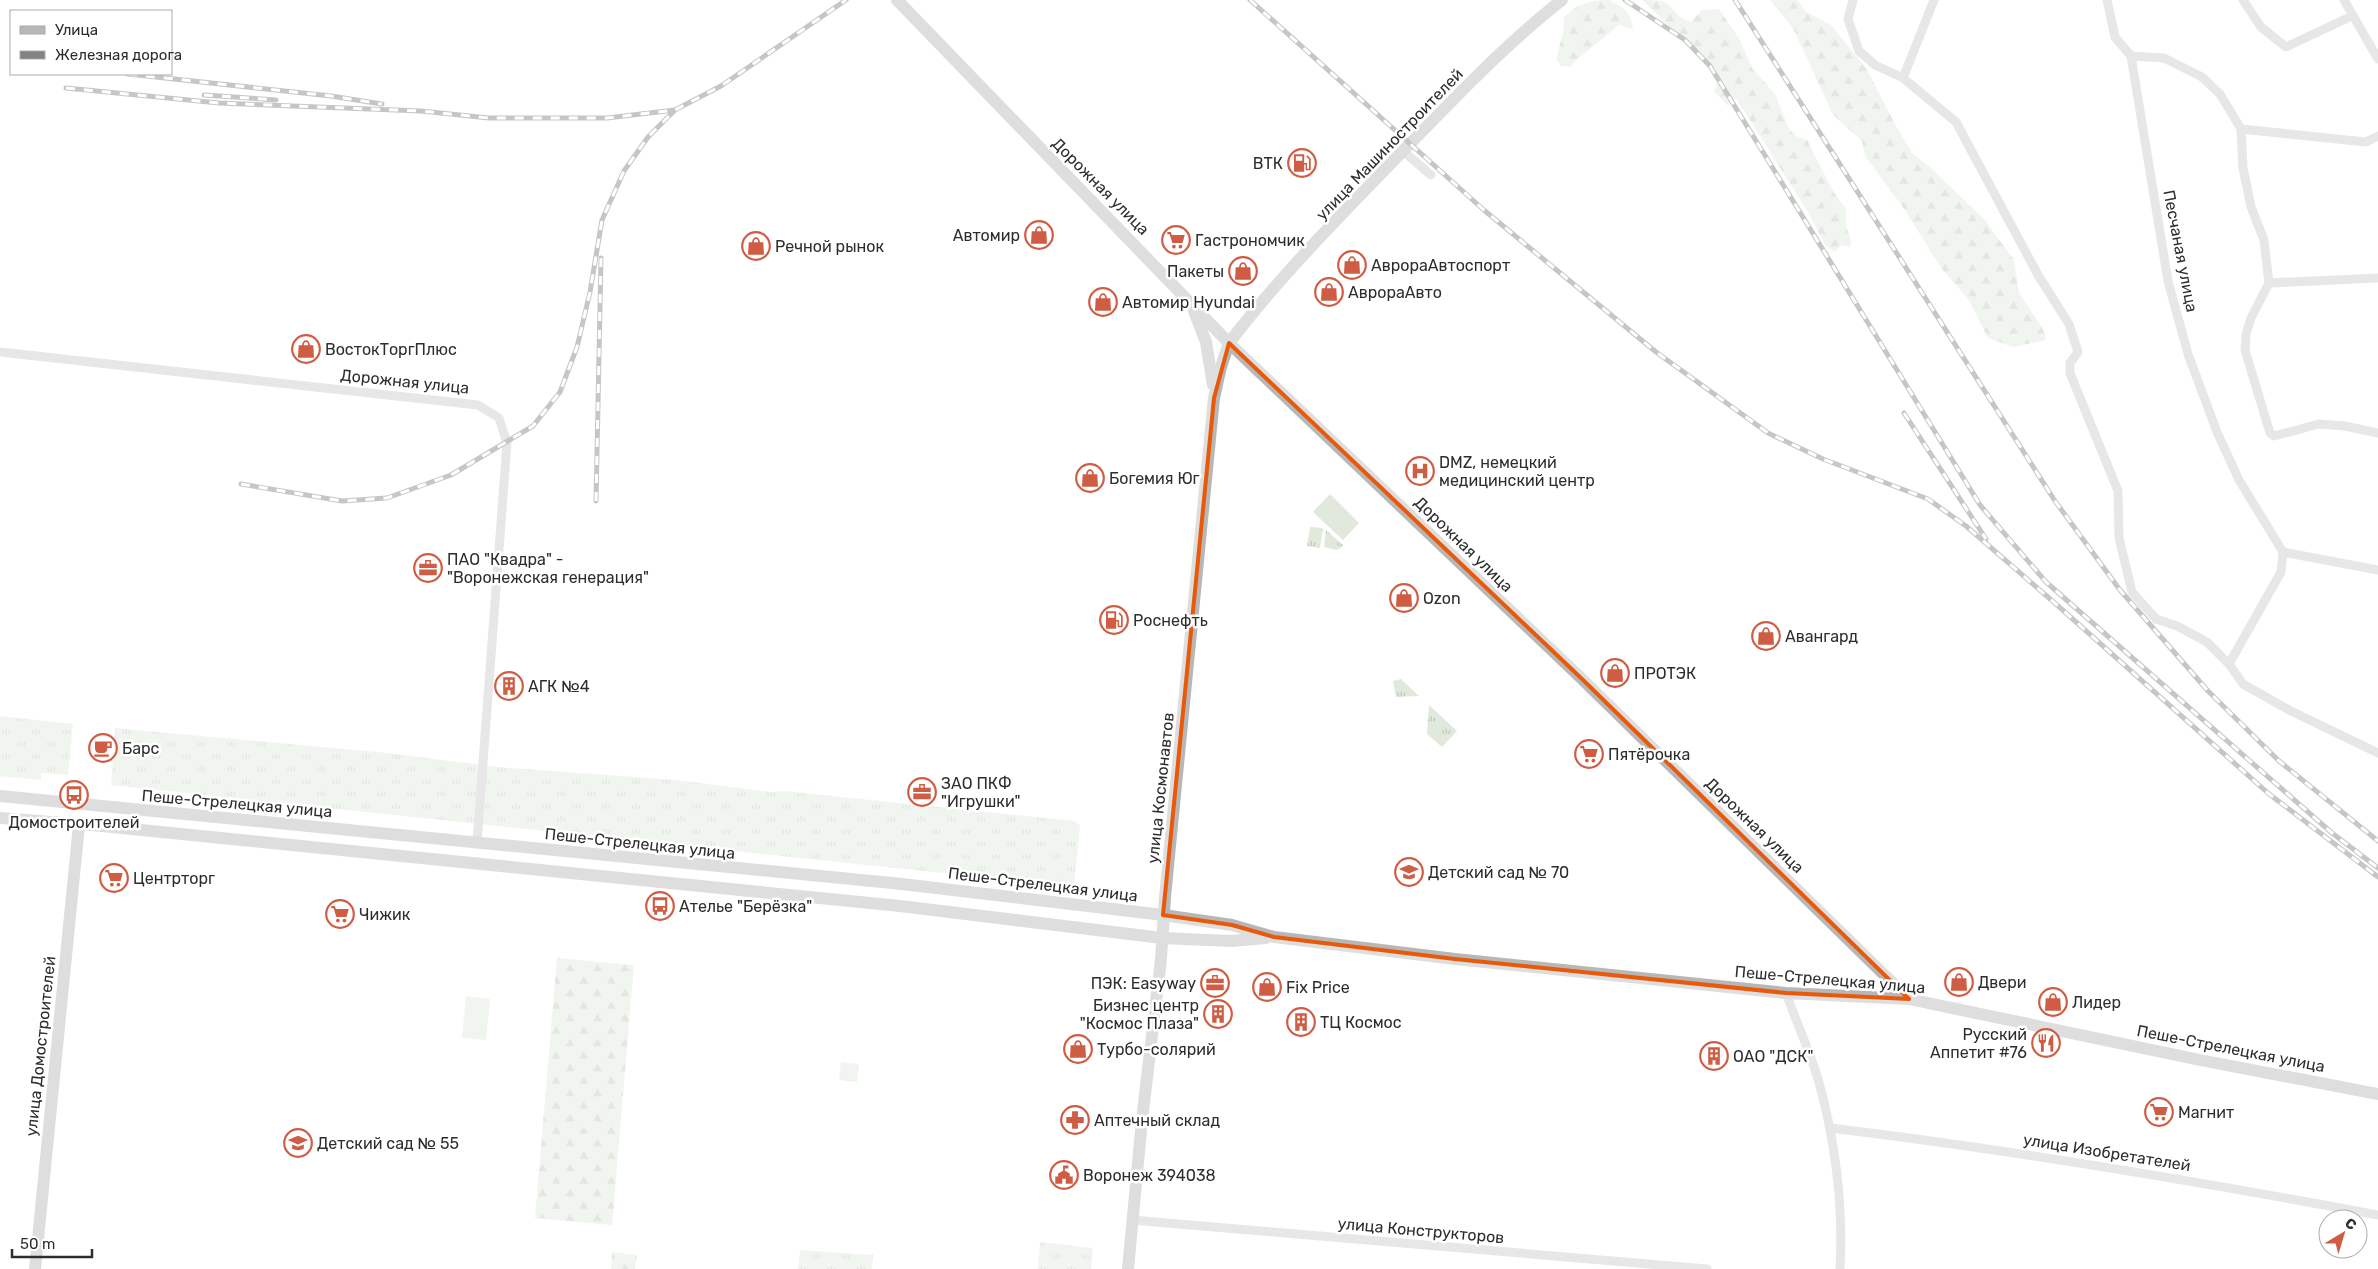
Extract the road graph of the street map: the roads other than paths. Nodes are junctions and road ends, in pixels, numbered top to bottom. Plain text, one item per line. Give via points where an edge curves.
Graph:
1 (897, 0) edge
2 (1562, 0) edge
3 (1854, 0) edge
4 (1934, 0) edge
5 (2107, 0) edge
6 (2243, 0) edge
7 (2344, 0) edge
8 (2352, 16) junction
9 (2131, 56) junction
10 (2378, 59) edge
11 (1903, 78) junction
12 (2240, 129) junction
13 (2378, 136) edge
14 (1403, 151) junction
15 (1431, 175) dead end
16 (2378, 278) edge
17 (2269, 283) junction
18 (1192, 304) junction
19 (1229, 343) junction
20 (0, 352) edge
21 (1214, 398) junction
22 (2378, 433) edge
23 (2283, 552) junction
24 (2378, 570) edge
25 (2229, 664) junction
26 (2378, 753) edge
27 (0, 796) edge
28 (0, 818) edge
29 (78, 826) junction
30 (478, 842) junction
31 (1163, 915) junction
32 (1274, 937) junction
33 (1162, 938) junction
34 (1786, 993) junction
35 (1909, 999) junction
36 (2378, 1094) edge
37 (1830, 1128) junction
38 (2378, 1215) edge
39 (1132, 1220) junction
40 (35, 1269) edge
41 (1128, 1269) edge
42 (1707, 1269) edge
43 (1840, 1269) edge

1 - 18 street, Дорожная улица
2 - 14 street, улица Машиностроителей via 1510,42
3 - 11 street via 1848,19 1859,51 1875,65
4 - 11 street
5 - 9 street via 2115,37
6 - 8 street via 2261,27 2286,47
7 - 8 street
8 - 10 street
9 - 12 street via 2164,58 2202,77 2220,94
9 - 23 street, Песчаная улица via 2168,281 2188,354 2239,480
11 - 25 street via 1956,122 2038,275 2069,324 2078,352 2070,363 2070,373 2118,491 2118,538 2132,592 2156,619 2207,642
12 - 13 street via 2366,142
12 - 17 street via 2243,168 2251,207 2264,240
14 - 15 street
14 - 19 street, улица Машиностроителей via 1333,224
16 - 17 street
17 - 22 street via 2251,318 2245,350 2270,433 2274,436 2319,424
18 - 19 street, Дорожная улица
18 - 21 street via 1206,342
19 - 21 street, улица Космонавтов
19 - 35 street, Дорожная улица via 1601,697
20 - 30 street, Дорожная улица via 478,406 499,418 507,443
21 - 31 street, улица Космонавтов
23 - 24 street
23 - 25 street via 2281,572
25 - 26 street via 2243,684 2290,711
27 - 30 street, Пеше-Стрелецкая улица
28 - 29 street, Пеше-Стрелецкая улица
29 - 33 street, Пеше-Стрелецкая улица via 900,906
29 - 40 street, улица Домостроителей
30 - 31 street, Пеше-Стрелецкая улица via 902,884
31 - 32 street, Пеше-Стрелецкая улица via 1232,925
31 - 33 street, улица Космонавтов
32 - 33 street, Пеше-Стрелецкая улица via 1231,941
32 - 34 street, Пеше-Стрелецкая улица
33 - 39 street, улица Космонавтов
34 - 35 street, Пеше-Стрелецкая улица
34 - 37 street via 1824,1100
35 - 36 street, Пеше-Стрелецкая улица
37 - 38 street, улица Изобретателей via 1947,1142 2187,1180
37 - 43 street via 1840,1203
39 - 41 street, улица Космонавтов
39 - 42 street, улица Конструкторов

